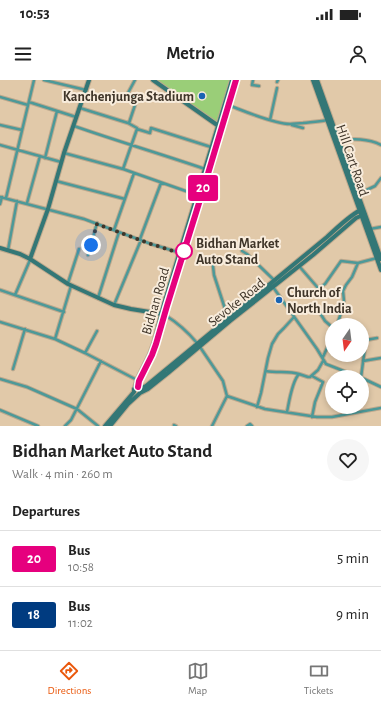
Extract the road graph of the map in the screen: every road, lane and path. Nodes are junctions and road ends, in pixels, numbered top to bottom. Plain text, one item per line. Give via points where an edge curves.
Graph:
1 (34, 80) edge
2 (44, 80) edge
3 (89, 80) edge
4 (135, 80) edge
5 (153, 80) edge
6 (253, 80) edge
7 (313, 80) edge
8 (317, 80) edge
9 (233, 82) edge
10 (259, 86) dead end
11 (277, 88) dead end
12 (86, 90) junction
13 (0, 97) edge
14 (29, 104) junction
15 (228, 105) junction
16 (80, 108) junction
17 (57, 111) junction
18 (77, 117) junction
19 (270, 120) junction
20 (328, 120) junction
21 (128, 123) junction
22 (304, 123) junction
23 (291, 124) junction
24 (0, 125) edge
25 (74, 126) junction
26 (220, 127) junction
27 (137, 129) junction
28 (22, 130) junction
29 (339, 140) junction
30 (0, 145) edge
31 (381, 145) edge
32 (131, 146) junction
33 (212, 148) junction
34 (17, 150) junction
35 (64, 153) junction
36 (40, 156) junction
37 (45, 158) junction
38 (61, 162) junction
39 (205, 169) junction
40 (123, 170) junction
41 (134, 173) junction
42 (381, 178) edge
43 (56, 181) junction
44 (161, 183) junction
45 (202, 187) junction
46 (358, 194) junction
47 (198, 195) junction
48 (1, 197) edge
49 (6, 198) junction
50 (125, 199) junction
51 (17, 201) junction
52 (27, 203) junction
53 (0, 204) edge
54 (48, 209) junction
55 (361, 209) junction
56 (363, 215) junction
57 (97, 224) junction
58 (381, 226) edge
59 (370, 229) junction
60 (114, 230) junction
61 (119, 232) junction
62 (141, 240) junction
63 (186, 240) junction
64 (0, 248) edge
65 (317, 248) junction
66 (79, 249) dead end
67 (8, 250) junction
68 (242, 250) dead end
69 (182, 253) junction
70 (88, 256) dead end
71 (379, 258) edge
72 (30, 259) junction
73 (358, 263) junction
74 (213, 266) dead end
75 (299, 266) junction
76 (381, 270) edge
77 (274, 283) junction
78 (69, 285) junction
79 (0, 290) edge
80 (15, 295) junction
81 (98, 298) junction
82 (114, 305) junction
83 (64, 312) junction
84 (320, 313) dead end
85 (163, 314) junction
86 (294, 317) junction
87 (228, 318) junction
88 (339, 318) edge
89 (325, 321) edge
90 (0, 322) edge
91 (25, 330) junction
92 (97, 331) dead end
93 (377, 338) dead end
94 (55, 339) junction
95 (369, 339) edge
96 (198, 345) junction
97 (85, 353) junction
98 (325, 354) edge
99 (381, 358) edge
100 (323, 359) junction
101 (100, 361) junction
102 (369, 361) edge
103 (363, 362) edge
104 (13, 369) dead end
105 (340, 370) edge
106 (361, 370) edge
107 (266, 371) junction
108 (298, 374) junction
109 (312, 376) junction
110 (0, 380) edge
111 (138, 380) junction
112 (369, 381) edge
113 (381, 387) edge
114 (137, 391) junction
115 (227, 396) junction
116 (257, 407) junction
117 (381, 408) edge
118 (77, 409) junction
119 (0, 410) edge
120 (287, 412) junction
121 (312, 417) junction
122 (38, 426) edge
123 (66, 426) edge
124 (98, 426) edge
125 (105, 426) edge
126 (110, 426) edge
127 (212, 426) edge
128 (247, 426) edge
129 (252, 426) edge

1 - 14 street
2 - 12 street
3 - 12 main road
4 - 21 street via 128,93 137,99
5 - 26 main road
6 - 10 street via 252,85
7 - 20 main road, Hill Cart Road
8 - 29 main road, Hill Cart Road
9 - 15 main road, Bidhan Road
9 - 26 main road, Bidhan Road
11 - 19 street
12 - 16 main road
13 - 14 street
14 - 17 street
14 - 28 street
15 - 19 street
15 - 26 main road, Bidhan Road
16 - 18 main road
16 - 21 street
17 - 18 street
17 - 37 street
18 - 25 main road
19 - 23 street
20 - 22 street
20 - 55 main road, Hill Cart Road
21 - 27 street
22 - 23 street
22 - 23 street via 303,128
24 - 28 street
25 - 32 street
25 - 35 main road
26 - 33 main road, Bidhan Road
26 - 45 main road, Bidhan Road
27 - 32 street
27 - 33 street via 150,133 151,128
28 - 34 street
29 - 31 street via 372,141
29 - 46 main road, Hill Cart Road
30 - 34 street
32 - 39 street
32 - 40 street
33 - 39 main road, Bidhan Road
34 - 36 street
34 - 49 street
35 - 38 main road
35 - 40 street
36 - 37 street
36 - 52 street
37 - 38 street
38 - 43 main road
39 - 45 main road, Bidhan Road
40 - 41 street
41 - 44 street
41 - 50 street
42 - 46 street via 375,186
43 - 50 street
43 - 54 main road
44 - 47 street
44 - 62 street
45 - 47 main road, Bidhan Road
45 - 63 main road, Bidhan Road
46 - 55 main road, Hill Cart Road
47 - 63 main road, Bidhan Road
48 - 49 street
48 - 53 street
49 - 51 street
50 - 60 street
51 - 52 street
51 - 67 street
52 - 54 street
54 - 57 street
54 - 72 main road
55 - 56 main road, Hill Cart Road
55 - 65 main road, Sevoke Road
56 - 59 main road, Hill Cart Road
56 - 65 main road, Sevoke Road
56 - 71 main road, Hill Cart Road
57 - 60 street
57 - 70 street
58 - 59 street
59 - 71 main road, Hill Cart Road
60 - 61 street
61 - 62 street
61 - 81 street
62 - 69 street
62 - 82 street
63 - 69 main road, Bidhan Road
64 - 67 main road
65 - 75 main road, Sevoke Road
65 - 77 main road, Sevoke Road
66 - 78 street
67 - 72 main road
68 - 77 street
69 - 85 main road, Bidhan Road
71 - 73 street
71 - 76 main road, Hill Cart Road
72 - 78 main road
72 - 80 street
73 - 75 street via 341,261 325,284 318,288
73 - 88 street via 343,291 344,301
74 - 87 street
75 - 77 main road, Sevoke Road
77 - 86 street
77 - 87 main road, Sevoke Road
77 - 96 main road, Sevoke Road
78 - 81 main road
78 - 83 street
79 - 80 street
80 - 83 street
81 - 82 main road
82 - 85 main road
83 - 94 street
84 - 89 street
85 - 96 street via 185,329
85 - 111 main road, Bidhan Road via 154,349
86 - 100 street
86 - 107 street via 275,338
87 - 96 main road, Sevoke Road
90 - 91 street
91 - 94 street
91 - 104 street
92 - 97 street
93 - 95 street
94 - 97 street
96 - 114 main road, Sevoke Road via 148,389
96 - 115 street via 223,381
97 - 101 street
98 - 100 street
99 - 102 street
100 - 105 street via 329,366
100 - 109 street
101 - 111 street
101 - 118 street
103 - 106 street
107 - 108 street
107 - 116 street
108 - 109 street
108 - 120 street
109 - 121 street via 323,382
110 - 118 street via 27,387
111 - 114 main road, Bidhan Road
112 - 113 street
114 - 125 main road, Sevoke Road
114 - 126 main road, Sevoke Road
115 - 116 street
115 - 127 street
116 - 120 street
117 - 121 street
118 - 123 street
118 - 124 street
119 - 122 street
120 - 121 street
128 - 129 street

